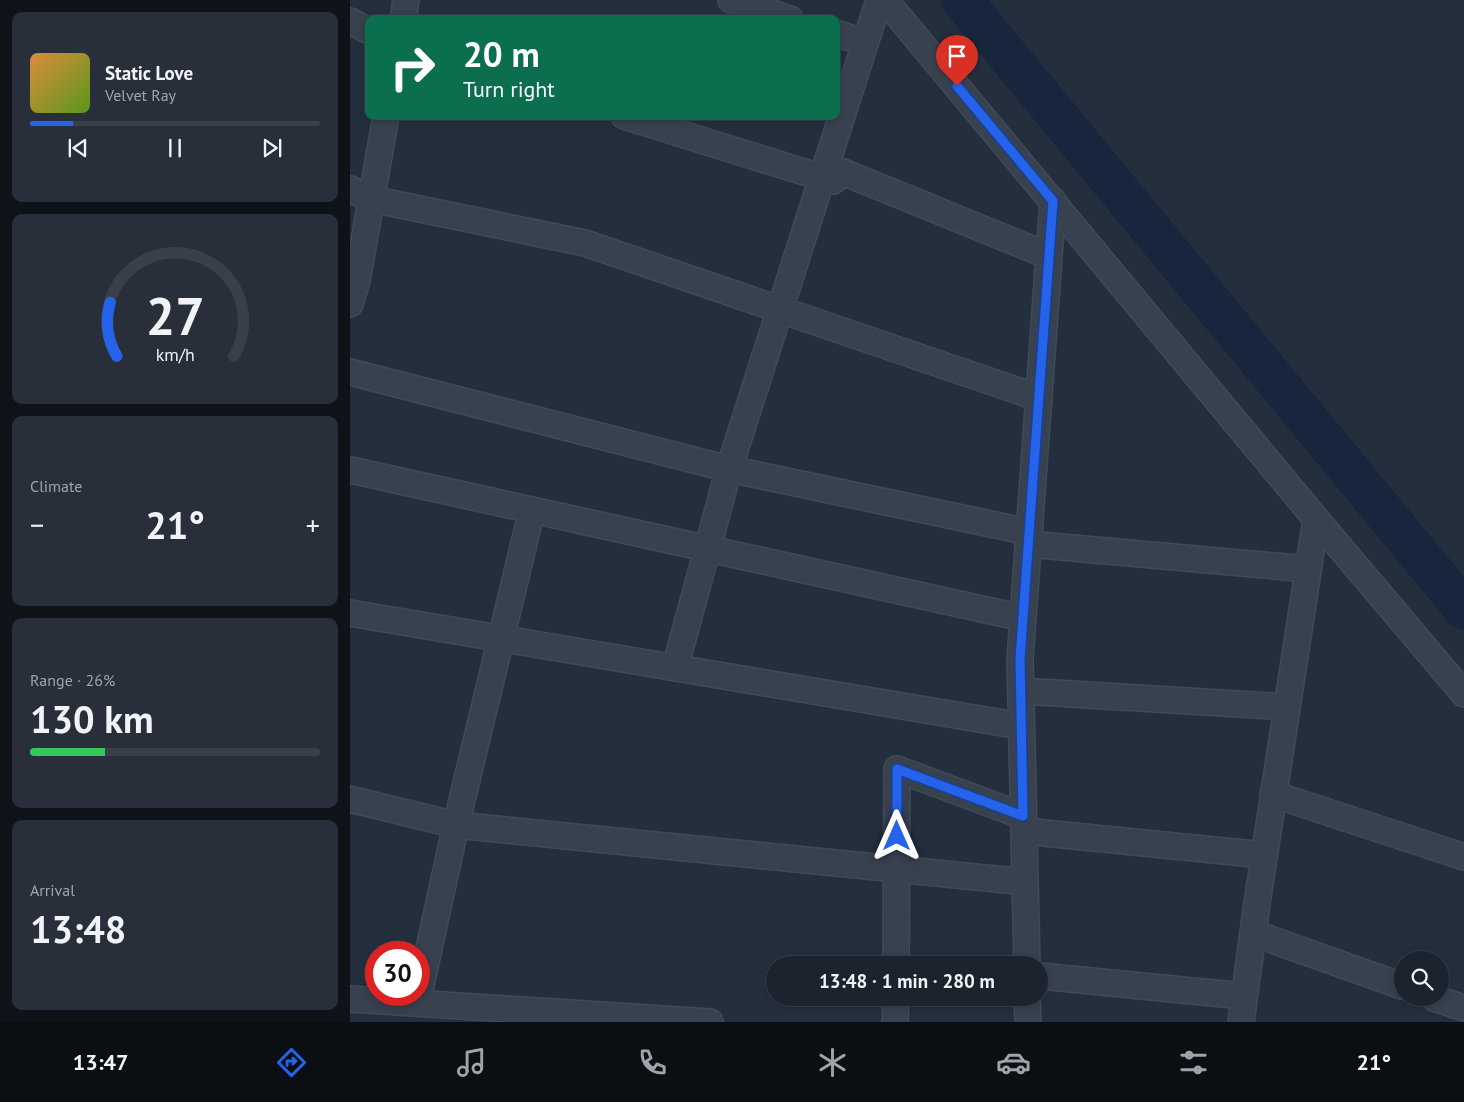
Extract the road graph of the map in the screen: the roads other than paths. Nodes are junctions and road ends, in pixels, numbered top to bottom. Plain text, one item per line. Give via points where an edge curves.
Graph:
1 (406, 0) edge
2 (731, 0) edge
3 (879, 0) edge
4 (885, 0) edge
5 (404, 15) edge
6 (778, 15) edge
7 (350, 21) edge
8 (365, 29) edge
9 (840, 34) edge
10 (865, 43) junction
11 (385, 120) edge
12 (637, 120) edge
13 (822, 178) junction
14 (361, 194) edge
15 (1053, 201) junction
16 (1049, 256) junction
17 (350, 304) edge
18 (780, 310) junction
19 (350, 372) edge
20 (1039, 398) junction
21 (729, 469) junction
22 (350, 470) edge
23 (532, 510) junction
24 (1316, 519) junction
25 (1029, 538) junction
26 (708, 549) junction
27 (1308, 569) junction
28 (350, 613) edge
29 (1023, 618) junction
30 (501, 638) junction
31 (675, 668) junction
32 (1021, 691) junction
33 (1464, 694) edge
34 (1287, 706) junction
35 (1021, 726) junction
36 (1273, 794) junction
37 (350, 799) edge
38 (1024, 824) junction
39 (456, 825) junction
40 (1264, 855) junction
41 (1464, 857) edge
42 (896, 870) junction
43 (1025, 882) junction
44 (1253, 933) junction
45 (430, 943) edge
46 (896, 956) edge
47 (1027, 956) edge
48 (1048, 977) edge
49 (1394, 983) edge
50 (1244, 996) junction
51 (430, 998) edge
52 (350, 999) edge
53 (365, 999) edge
54 (1449, 1003) edge
55 (896, 1006) edge
56 (1027, 1006) edge
57 (1464, 1008) edge
58 (710, 1022) edge
59 (895, 1022) edge
60 (1028, 1022) edge
61 (1241, 1022) edge

1 - 5 street
2 - 6 street
3 - 10 street
4 - 15 street
7 - 8 street
9 - 10 street
10 - 13 street
11 - 14 street
12 - 13 street
13 - 16 street via 833,181 843,172
13 - 18 street
14 - 17 street via 357,281
14 - 18 street via 585,243
15 - 16 street
15 - 24 street
16 - 20 street
18 - 20 street
18 - 21 street
19 - 21 street
20 - 25 street
21 - 25 street
21 - 26 street
22 - 23 street
23 - 26 street
23 - 30 street
24 - 27 street
24 - 33 street
25 - 27 street
25 - 29 street
26 - 29 street
26 - 31 street
27 - 34 street
28 - 30 street
29 - 32 street
30 - 31 street
30 - 39 street
31 - 35 street
32 - 34 street
32 - 35 street
34 - 36 street
35 - 38 street
36 - 40 street
36 - 41 street
37 - 39 street
38 - 40 street
38 - 42 street via 897,769
38 - 43 street
39 - 42 street
39 - 45 street
40 - 44 street
42 - 43 street
42 - 46 street
43 - 47 street
44 - 49 street
44 - 50 street
48 - 50 street
50 - 61 street
51 - 58 street
52 - 53 street
54 - 57 street
55 - 59 street
56 - 60 street

